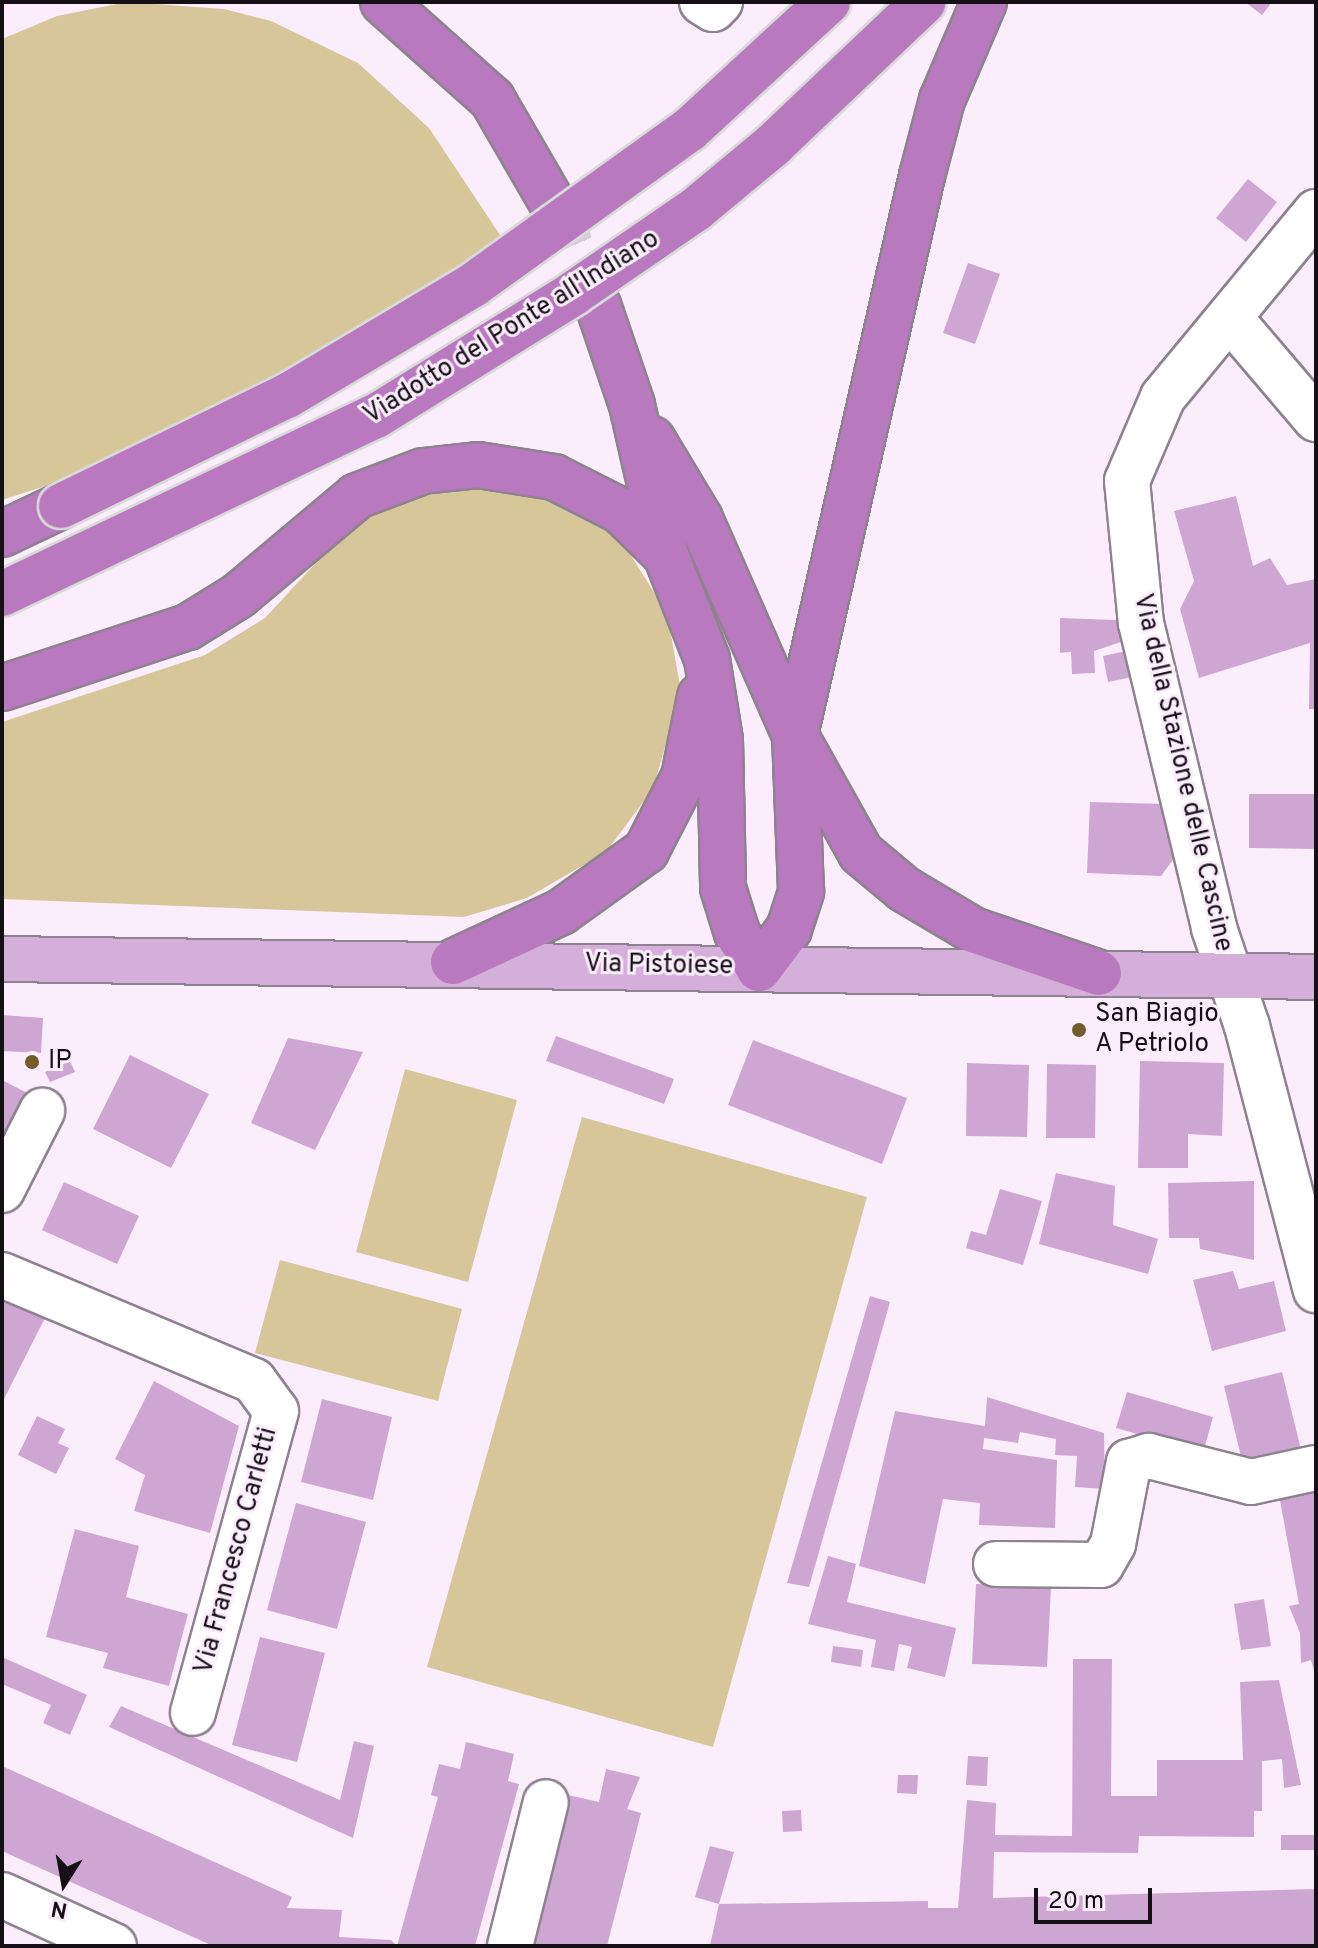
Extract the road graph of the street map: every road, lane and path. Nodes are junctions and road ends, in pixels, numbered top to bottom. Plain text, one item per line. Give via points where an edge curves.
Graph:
1 (383, 2) edge
2 (702, 2) edge
3 (720, 2) edge
4 (828, 2) edge
5 (924, 2) edge
6 (984, 2) edge
7 (554, 206) tunnel mouth
8 (1316, 212) edge
9 (598, 305) tunnel mouth
10 (1239, 306) junction
11 (1316, 376) edge
12 (632, 405) junction
13 (1316, 419) edge
14 (61, 506) junction
15 (2, 525) edge
16 (2, 534) edge
17 (666, 555) junction
18 (2, 594) edge
19 (707, 659) junction
20 (2, 688) edge
21 (795, 735) junction
22 (2, 959) edge
23 (453, 962) junction
24 (759, 969) junction
25 (1099, 973) junction
26 (1231, 975) junction
27 (1316, 977) edge
28 (42, 1111) dead end
29 (2, 1190) edge
30 (2, 1275) edge
31 (1316, 1290) edge
32 (1316, 1468) edge
33 (996, 1564) dead end
34 (193, 1713) dead end
35 (546, 1802) dead end
36 (2, 1895) edge
37 (114, 1946) edge
38 (510, 1946) edge

1 - 7 highway via 492,99
2 - 3 street via 713,9
4 - 14 highway, bridge via 689,130 473,285 287,396
5 - 18 highway, Viadotto del Ponte all'Indiano, bridge via 696,209 562,301 376,416
6 - 21 highway via 933,130
8 - 10 street, Via della Stazione delle Cascine
9 - 12 highway
10 - 11 street
10 - 13 street
10 - 26 street, Via della Stazione delle Cascine via 1192,377 1163,397 1127,481 1141,623
12 - 17 highway
12 - 21 highway via 700,519
14 - 15 highway
14 - 16 highway
17 - 19 highway
17 - 20 highway via 621,511 554,477 478,465 423,471 357,496 238,596 188,627
19 - 23 highway via 684,777 646,851 561,912
19 - 24 highway via 720,740 723,888 737,933
21 - 24 highway via 801,891 789,929
21 - 25 highway via 861,853 904,889 973,930
22 - 23 main road, Via Pistoiese
23 - 24 main road, Via Pistoiese
24 - 25 main road, Via Pistoiese
25 - 26 main road, Via Pistoiese
26 - 27 main road, Via Pistoiese
26 - 31 street, Via della Stazione delle Cascine
28 - 29 street
30 - 34 street, Via Francesco Carletti via 254,1381 276,1411
32 - 33 street via 1251,1482 1149,1456 1129,1462 1113,1544 1101,1565
35 - 38 street
36 - 37 street

